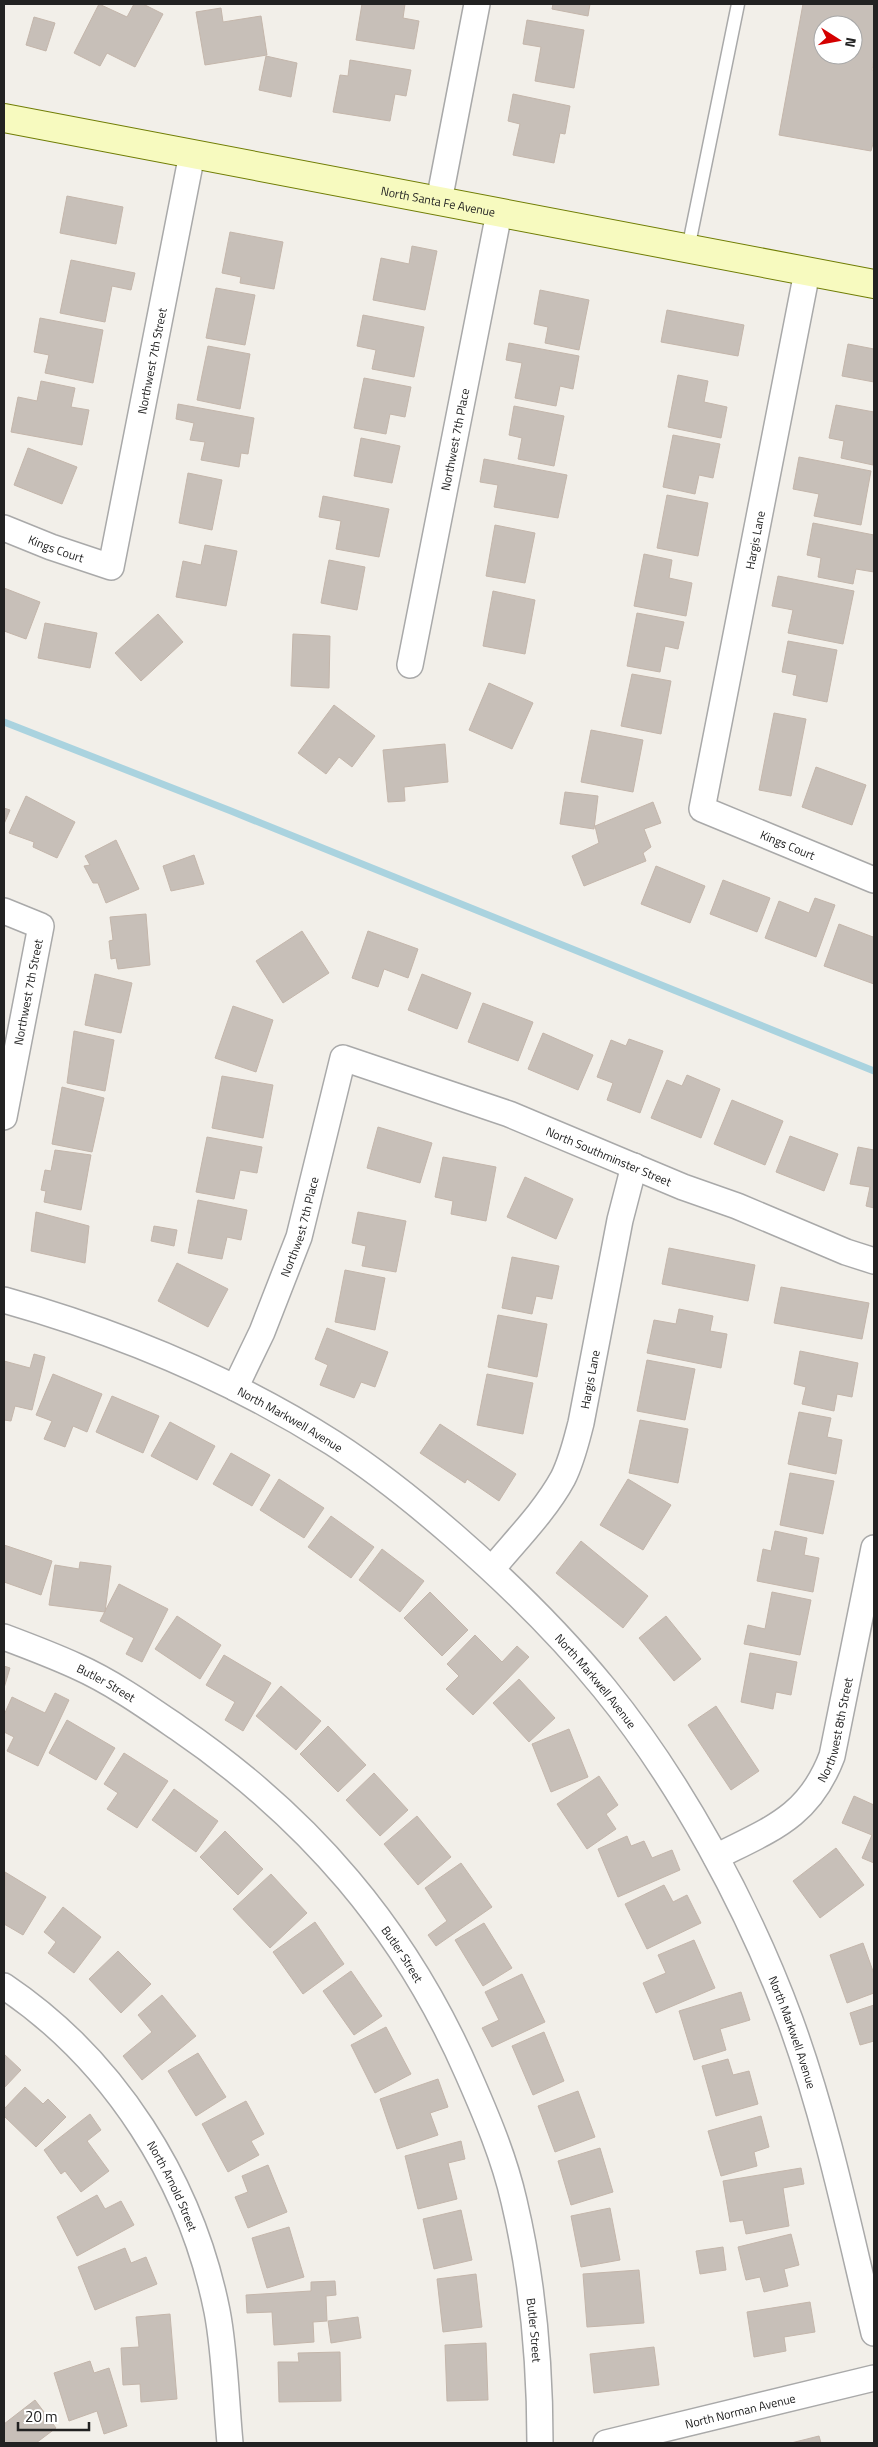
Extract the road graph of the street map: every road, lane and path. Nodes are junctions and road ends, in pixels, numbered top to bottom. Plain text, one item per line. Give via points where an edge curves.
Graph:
1 (477, 4) edge
2 (738, 4) edge
3 (4, 118) edge
4 (192, 154) junction
5 (439, 201) junction
6 (499, 213) junction
7 (688, 249) junction
8 (807, 272) junction
9 (874, 284) edge
10 (4, 528) edge
11 (111, 567) joint
12 (410, 665) dead end
13 (702, 809) joint
14 (874, 880) edge
15 (4, 911) edge
16 (343, 1058) joint
17 (4, 1117) edge
18 (634, 1166) junction
19 (874, 1262) edge
20 (4, 1300) edge
21 (235, 1388) junction
22 (874, 1548) edge
23 (492, 1569) junction
24 (4, 1637) edge
25 (716, 1857) junction
26 (4, 1986) edge
27 (874, 2333) edge
28 (874, 2378) edge
29 (230, 2443) edge
30 (540, 2443) edge
31 (606, 2443) edge

1 - 5 street
2 - 7 lane
3 - 4 main road, North Santa Fe Avenue
4 - 5 main road, North Santa Fe Avenue
4 - 11 street, Northwest 7th Street
5 - 6 main road, North Santa Fe Avenue
6 - 7 main road, North Santa Fe Avenue
6 - 12 street, Northwest 7th Place
7 - 8 main road, North Santa Fe Avenue
8 - 9 main road, North Santa Fe Avenue
8 - 13 street, Hargis Lane
10 - 11 street, Kings Court
13 - 14 street, Kings Court
15 - 17 street, Northwest 7th Street via 41,926
16 - 18 street, North Southminster Street via 510,1114
16 - 21 street, Northwest 7th Place via 299,1237 262,1332
18 - 19 street, North Southminster Street
18 - 23 street, Hargis Lane via 620,1220 573,1455 563,1478 543,1508
20 - 21 street, North Markwell Avenue via 113,1335
21 - 23 street, North Markwell Avenue via 364,1464
22 - 25 street, Northwest 8th Street via 832,1756 823,1779 812,1797 795,1813
23 - 25 street, North Markwell Avenue via 542,1618 606,1690 660,1766
24 - 30 street, Butler Street via 78,1667 154,1711 219,1756 319,1846 373,1909 412,1964 469,2074 514,2198 536,2333
25 - 27 street, North Markwell Avenue via 762,1951 790,2020 816,2101
26 - 29 street, North Arnold Street via 69,2038 119,2094 184,2201 204,2258 217,2312
28 - 31 street, North Norman Avenue

